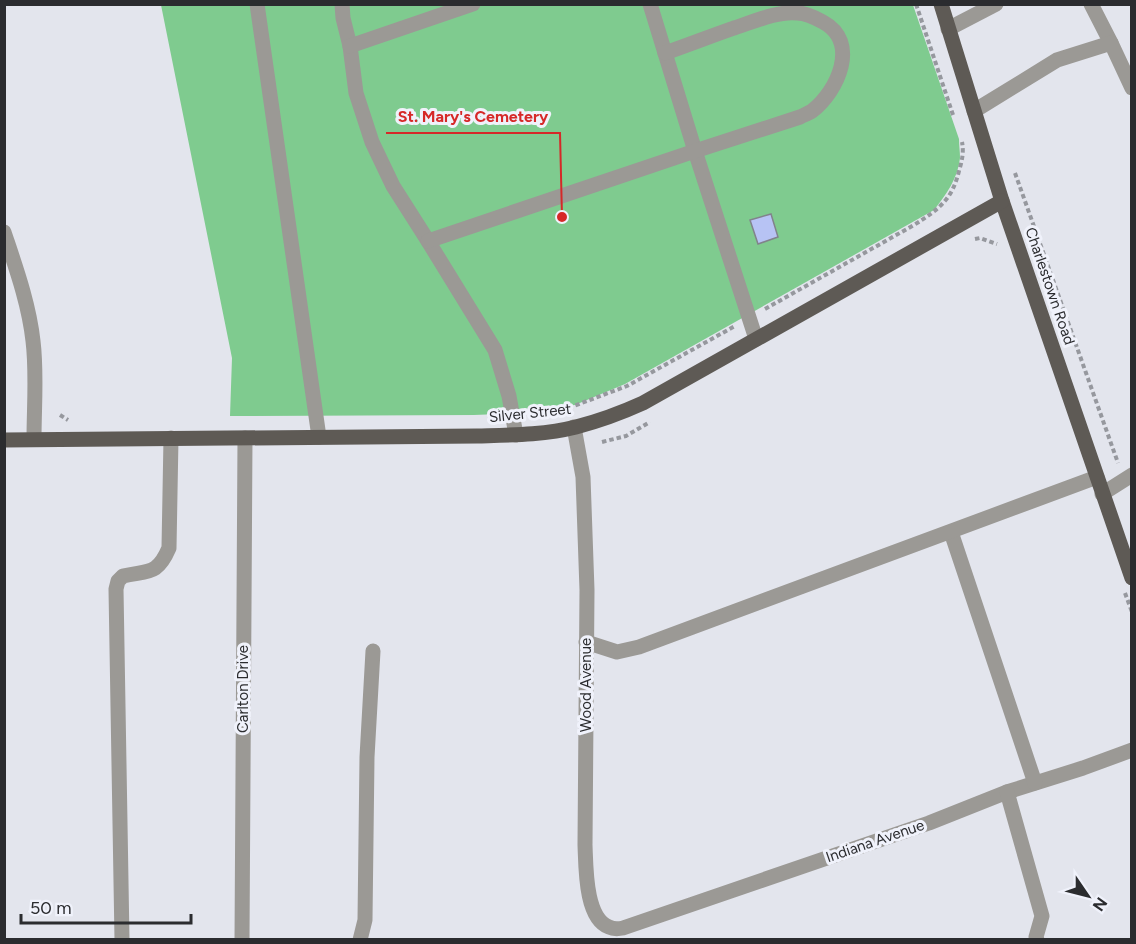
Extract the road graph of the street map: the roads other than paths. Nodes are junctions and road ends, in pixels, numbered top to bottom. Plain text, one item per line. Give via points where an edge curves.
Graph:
1 (257, 4) edge
2 (342, 4) edge
3 (473, 4) edge
4 (650, 4) edge
5 (940, 4) edge
6 (996, 4) edge
7 (1091, 4) edge
8 (948, 29) junction
9 (1111, 43) junction
10 (350, 46) junction
11 (665, 53) junction
12 (1131, 88) edge
13 (974, 111) junction
14 (695, 151) junction
15 (1002, 201) junction
16 (4, 232) edge
17 (428, 241) junction
18 (756, 339) junction
19 (574, 428) junction
20 (516, 435) junction
21 (319, 437) junction
22 (171, 438) junction
23 (245, 438) junction
24 (34, 439) junction
25 (4, 440) edge
26 (1097, 477) junction
27 (1127, 477) edge
28 (1102, 494) junction
29 (951, 531) junction
30 (1131, 578) edge
31 (586, 642) junction
32 (373, 651) dead end
33 (1131, 750) edge
34 (1035, 783) junction
35 (1007, 792) junction
36 (617, 929) joint
37 (122, 939) edge
38 (242, 939) edge
39 (360, 939) edge
40 (1037, 939) edge

1 - 21 street
2 - 10 street
3 - 10 street
4 - 11 street
5 - 8 main road, Charlestown Road
6 - 8 street
7 - 9 street
8 - 13 main road, Charlestown Road
9 - 12 street
9 - 13 street via 1057,60
10 - 17 street via 356,93 372,142 393,186
11 - 14 street
11 - 14 street via 766,17 794,12 828,24 843,48 837,78 811,111
13 - 15 main road, Charlestown Road
14 - 17 street
14 - 18 street
15 - 18 main road, Silver Street
15 - 26 main road, Charlestown Road
16 - 24 street via 21,284 33,341
17 - 20 street via 495,350
18 - 19 main road, Silver Street via 643,403
19 - 20 main road, Silver Street
19 - 31 street, Wood Avenue via 583,477
20 - 21 main road, Silver Street
21 - 23 main road, Silver Street
22 - 23 main road, Silver Street
22 - 24 main road, Silver Street
22 - 37 street via 169,548 154,569 123,576 116,590
23 - 38 street, Carlton Drive
24 - 25 main road, Silver Street
26 - 28 main road, Charlestown Road
26 - 29 street
27 - 28 street
28 - 30 main road, Charlestown Road
29 - 31 street via 639,647 617,652
29 - 34 street
31 - 36 street, Wood Avenue via 587,885 598,919
32 - 39 street via 365,920
33 - 34 street, Indiana Avenue
34 - 35 street, Indiana Avenue
35 - 36 street, Indiana Avenue via 928,823
35 - 40 street via 1042,916

